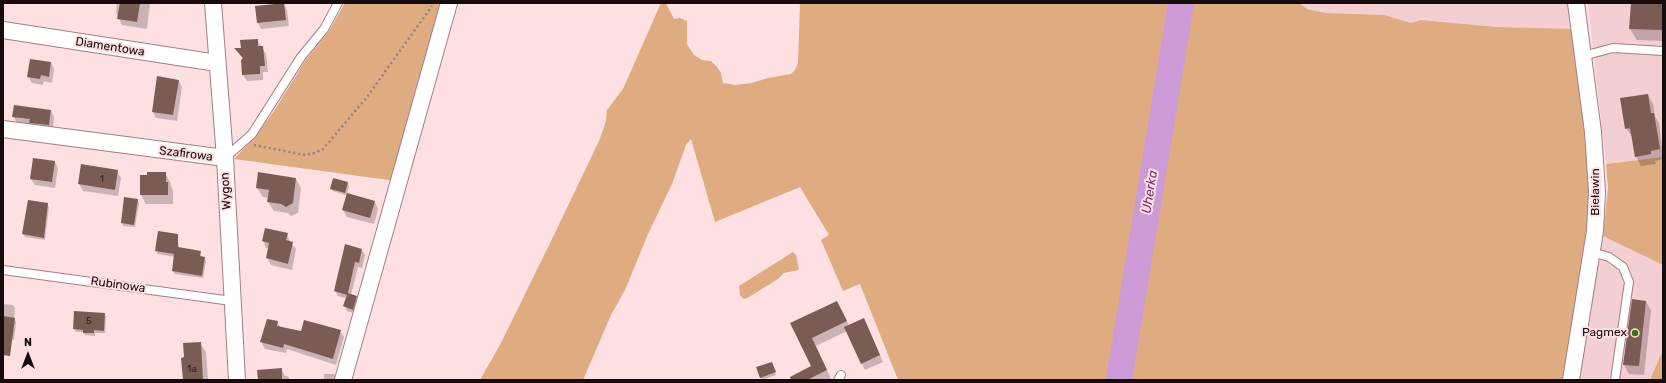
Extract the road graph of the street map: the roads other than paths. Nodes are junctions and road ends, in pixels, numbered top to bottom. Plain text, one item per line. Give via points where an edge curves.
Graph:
1 (213, 3) edge
2 (338, 3) edge
3 (449, 3) edge
4 (1576, 3) edge
5 (3, 30) edge
6 (1663, 51) edge
7 (1583, 56) junction
8 (217, 63) junction
9 (3, 129) edge
10 (225, 158) junction
11 (1592, 252) junction
12 (3, 270) edge
13 (232, 300) junction
14 (237, 380) edge
15 (343, 380) edge
16 (1571, 380) edge
17 (1615, 380) edge

1 - 8 street, Wygon
2 - 10 lane, Szafirowa via 324,28 301,57 252,134
3 - 15 street
4 - 7 street, Bieławin
5 - 8 street, Diamentowa
6 - 7 lane via 1613,48
7 - 11 street, Bieławin via 1596,161 1595,231
8 - 10 street, Wygon
9 - 10 street, Szafirowa
10 - 13 street, Wygon
11 - 16 street, Bieławin
11 - 17 lane via 1609,256 1623,267 1629,282
12 - 13 lane, Rubinowa
13 - 14 street, Wygon

